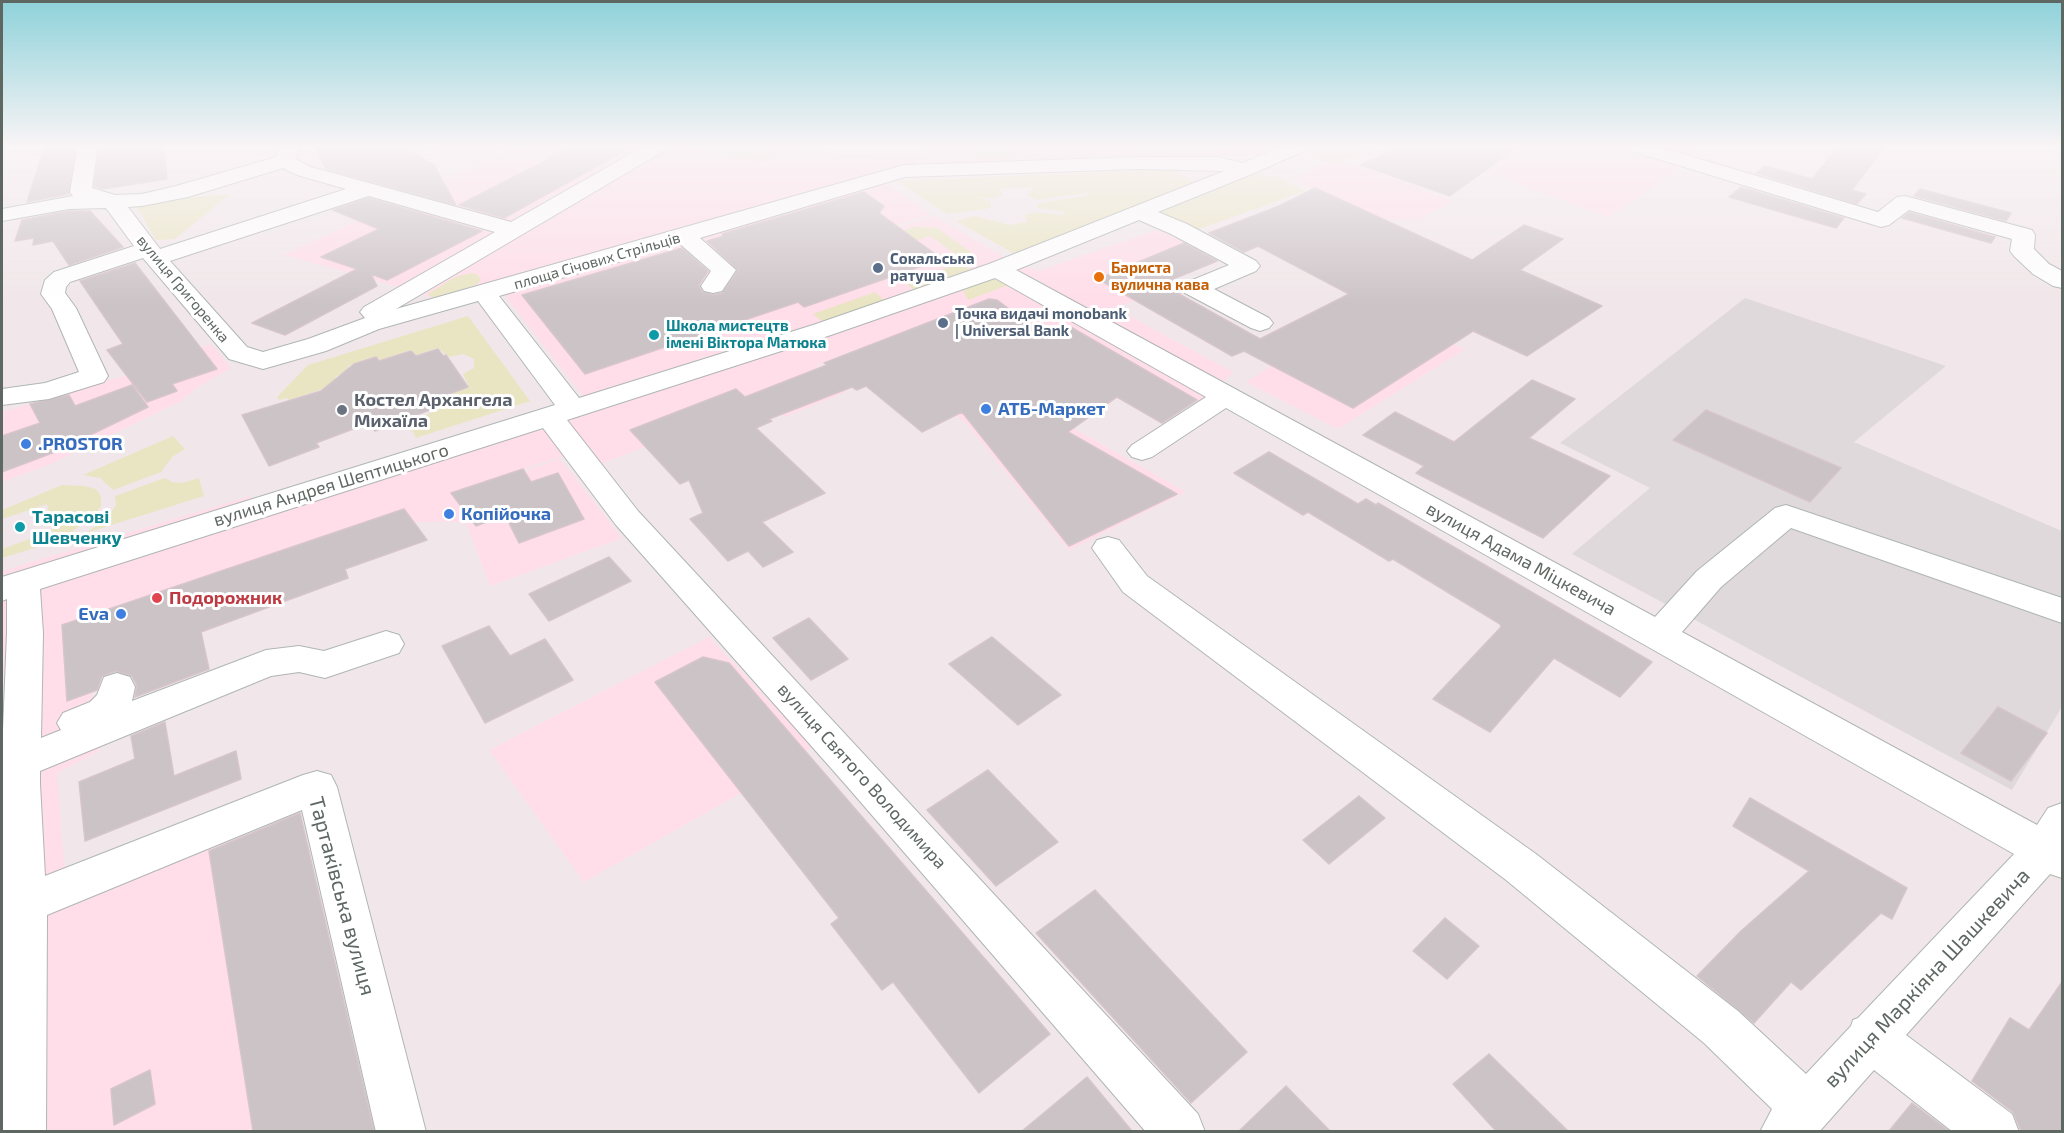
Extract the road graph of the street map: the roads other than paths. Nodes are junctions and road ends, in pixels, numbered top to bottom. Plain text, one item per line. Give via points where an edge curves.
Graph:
1 (103, 198) edge
2 (152, 198) edge
3 (339, 198) edge
4 (395, 198) edge
5 (569, 198) edge
6 (813, 198) edge
7 (1175, 198) edge
8 (1808, 198) edge
9 (107, 199) junction
10 (1139, 212) junction
11 (2, 215) edge
12 (514, 230) junction
13 (684, 236) junction
14 (152, 253) junction
15 (996, 269) junction
16 (2062, 281) edge
17 (713, 285) dead end
18 (484, 293) junction
19 (1260, 323) dead end
20 (342, 333) junction
21 (238, 353) joint
22 (1226, 396) junction
23 (2, 397) edge
24 (561, 413) junction
25 (1142, 451) dead end
26 (1108, 548) dead end
27 (13, 585) edge
28 (2062, 611) edge
29 (1659, 635) junction
30 (386, 644) dead end
31 (117, 687) dead end
32 (16, 771) edge
33 (2057, 843) edge
34 (17, 933) edge
35 (1870, 1037) junction
36 (1796, 1120) edge
37 (21, 1131) edge
38 (401, 1131) edge
39 (1180, 1131) edge
40 (1994, 1131) edge

1 - 9 street, вулиця Григоренка
2 - 9 street
3 - 14 street
4 - 12 street
5 - 12 street, площа Січових Стрільців
6 - 13 street, площа Січових Стрільців
7 - 10 street, вулиця Андрея Шептицького
8 - 16 street via 1881,220 1905,202 2024,235 2022,251
9 - 11 street
9 - 14 street, вулиця Григоренка
10 - 15 street, вулиця Андрея Шептицького
10 - 19 street via 1248,266 1194,288
12 - 20 street, площа Січових Стрільців
13 - 17 street via 724,270
13 - 18 street, площа Січових Стрільців
14 - 21 street, вулиця Григоренка
14 - 23 street via 62,277 54,285 53,294 64,308 94,376 49,391
15 - 22 street, вулиця Адама Міцкевича
15 - 24 street, вулиця Андрея Шептицького via 822,330
18 - 20 street, площа Січових Стрільців
18 - 24 street, вулиця Святого Володимира
20 - 21 street, площа Січових Стрільців via 263,361
22 - 25 street
22 - 29 street, вулиця Адама Міцкевича
24 - 27 street, вулиця Андрея Шептицького
24 - 39 street, вулиця Святого Володимира via 627,518
26 - 36 street via 1135,584 1521,867 1721,1027
27 - 32 street
28 - 29 street via 1786,515 1709,579
29 - 33 street, вулиця Адама Міцкевича
30 - 32 street via 325,665 299,659 266,663
31 - 32 street via 114,701 103,712
32 - 34 street
33 - 35 street, вулиця Маркіяна Шашкевича
34 - 37 street
34 - 38 street, Тартаківська вулиця via 317,787
35 - 36 street, вулиця Маркіяна Шашкевича
35 - 40 street

